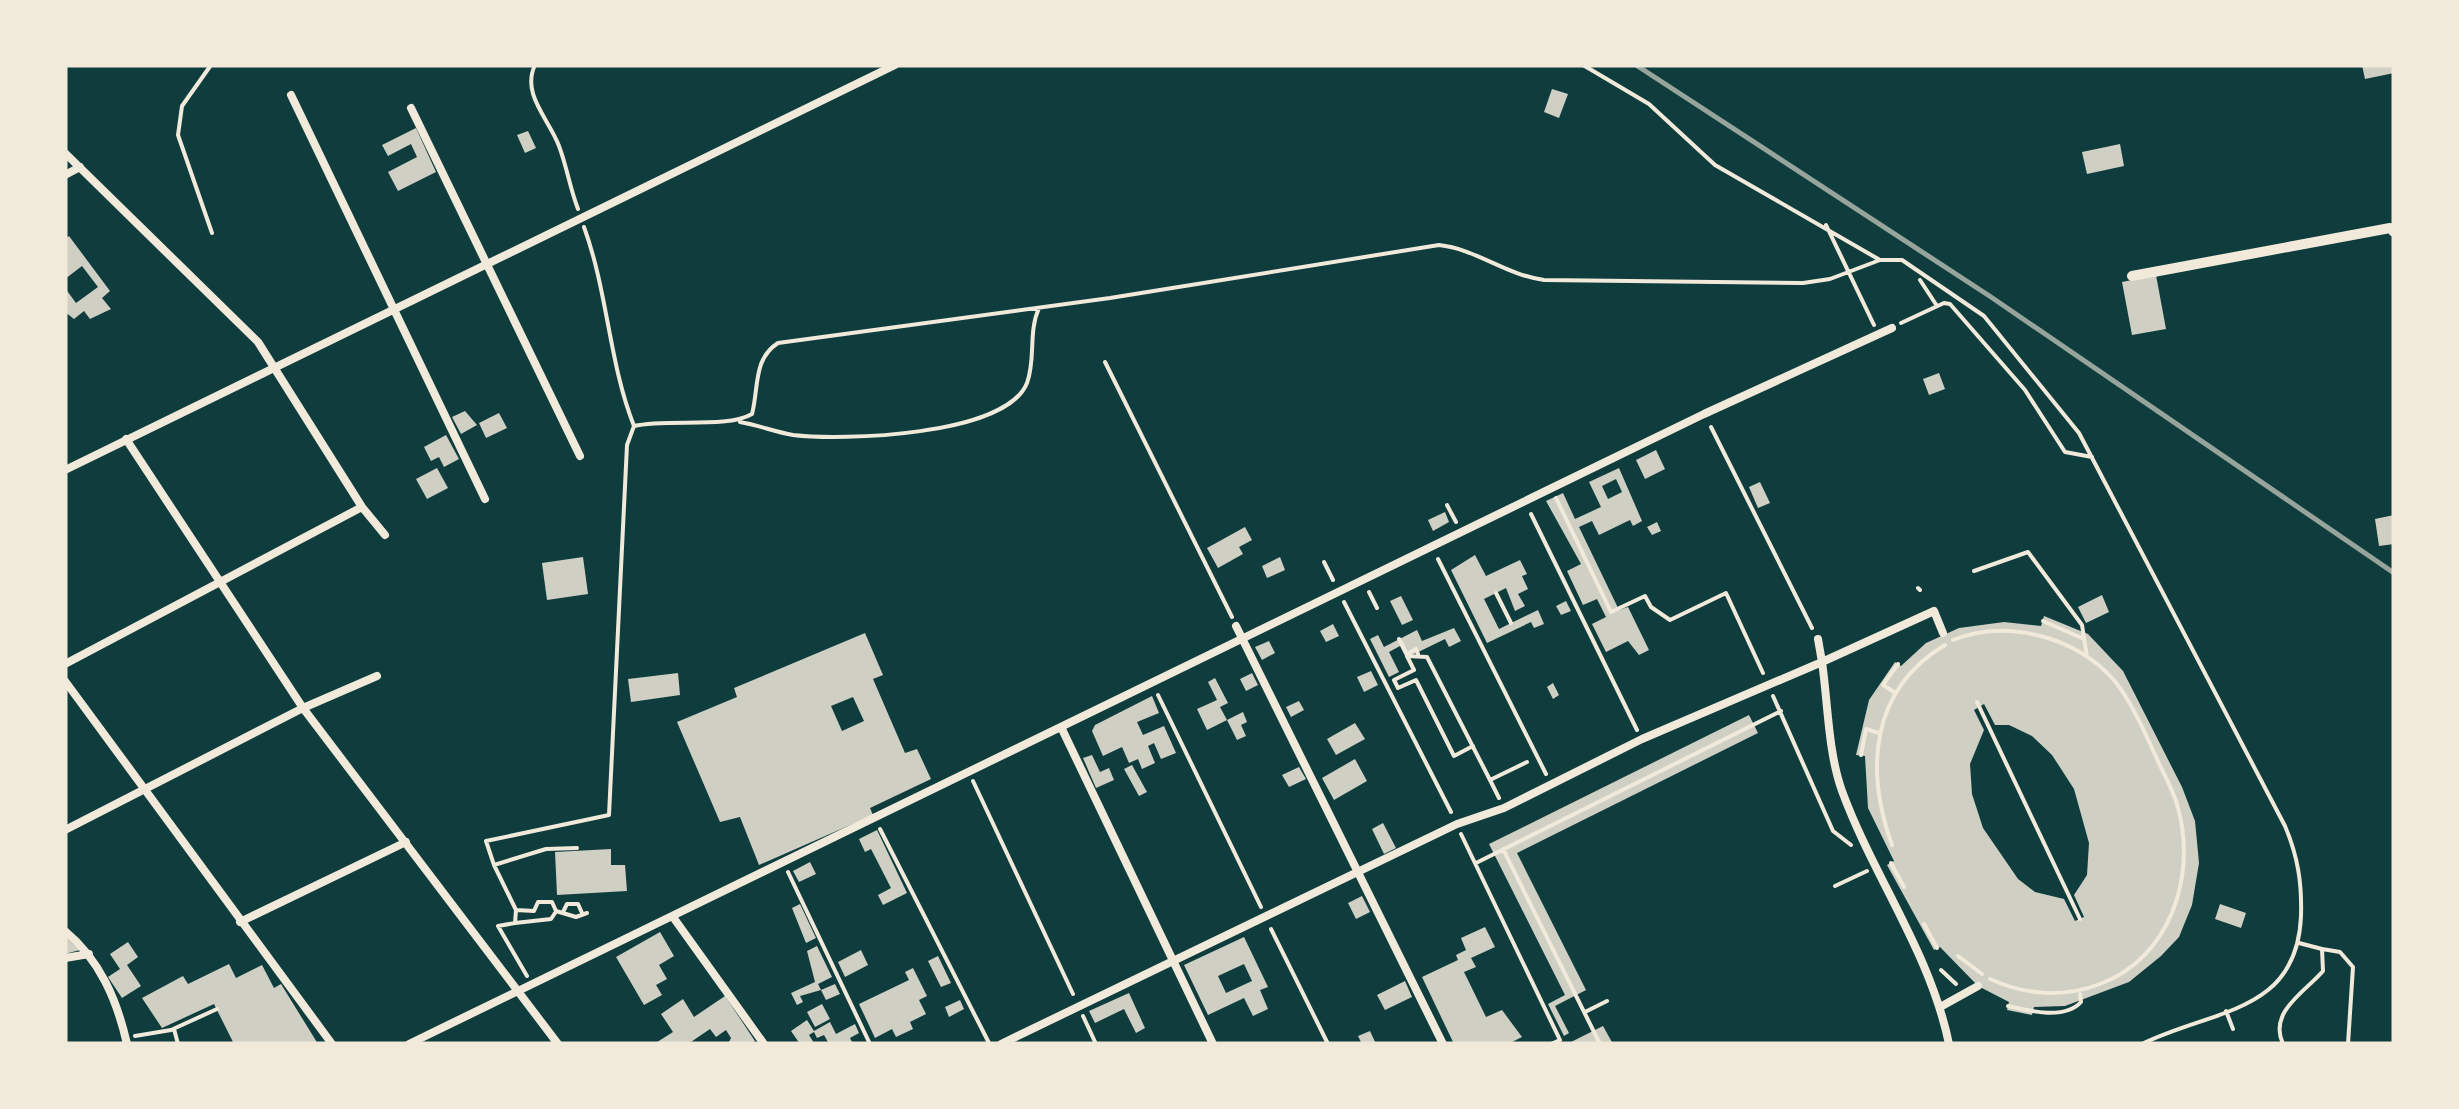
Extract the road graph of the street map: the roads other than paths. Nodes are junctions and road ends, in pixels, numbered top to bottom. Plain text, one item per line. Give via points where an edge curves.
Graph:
1 (896, 65) edge
2 (291, 95) dead end
3 (411, 108) dead end
4 (65, 153) edge
5 (80, 167) junction
6 (65, 174) edge
7 (2394, 232) edge
8 (486, 264) junction
9 (2132, 276) dead end
10 (392, 307) junction
11 (1892, 328) road end
12 (276, 366) junction
13 (126, 439) junction
14 (580, 456) dead end
15 (66, 467) edge
16 (485, 499) dead end
17 (362, 507) junction
18 (385, 535) dead end
19 (218, 580) junction
20 (1236, 626) road end
21 (1943, 633) dead end
22 (1242, 637) junction
23 (1818, 638) road end
24 (1822, 662) junction
25 (65, 664) edge
26 (377, 676) dead end
27 (65, 680) edge
28 (303, 708) junction
29 (1061, 727) junction
30 (144, 789) junction
31 (65, 830) edge
32 (406, 842) junction
33 (1359, 873) junction
34 (673, 917) junction
35 (240, 922) junction
36 (65, 932) edge
37 (89, 954) junction
38 (65, 958) edge
39 (1171, 960) junction
40 (1978, 986) dead end
41 (518, 991) junction
42 (1942, 1006) junction
43 (126, 1041) edge
44 (332, 1044) edge
45 (409, 1044) edge
46 (558, 1044) edge
47 (764, 1044) edge
48 (1001, 1044) edge
49 (1213, 1044) edge
50 (1443, 1044) edge
51 (1949, 1044) edge

1 - 8 street
2 - 10 street
3 - 8 street
4 - 5 street
5 - 6 street
5 - 12 street
7 - 9 street
8 - 10 street
8 - 14 street
10 - 12 street
10 - 16 street
11 - 22 street
12 - 13 street
12 - 17 street
13 - 15 street
13 - 19 street
17 - 18 street
17 - 19 street
19 - 25 street
19 - 28 street
20 - 22 street
21 - 24 street via 1934,610
22 - 29 street
22 - 33 street
23 - 24 street
24 - 33 street
24 - 42 street via 1840,788
26 - 28 street
27 - 30 street
28 - 30 street
28 - 32 street
29 - 34 street
29 - 39 street
30 - 31 street
30 - 35 street
32 - 35 street
32 - 41 street
33 - 39 street
33 - 50 street
34 - 41 street
34 - 47 street
35 - 44 street
36 - 37 street
37 - 38 street
37 - 43 street via 113,996
39 - 48 street
39 - 49 street
40 - 42 street
41 - 45 street
41 - 46 street
42 - 51 street

